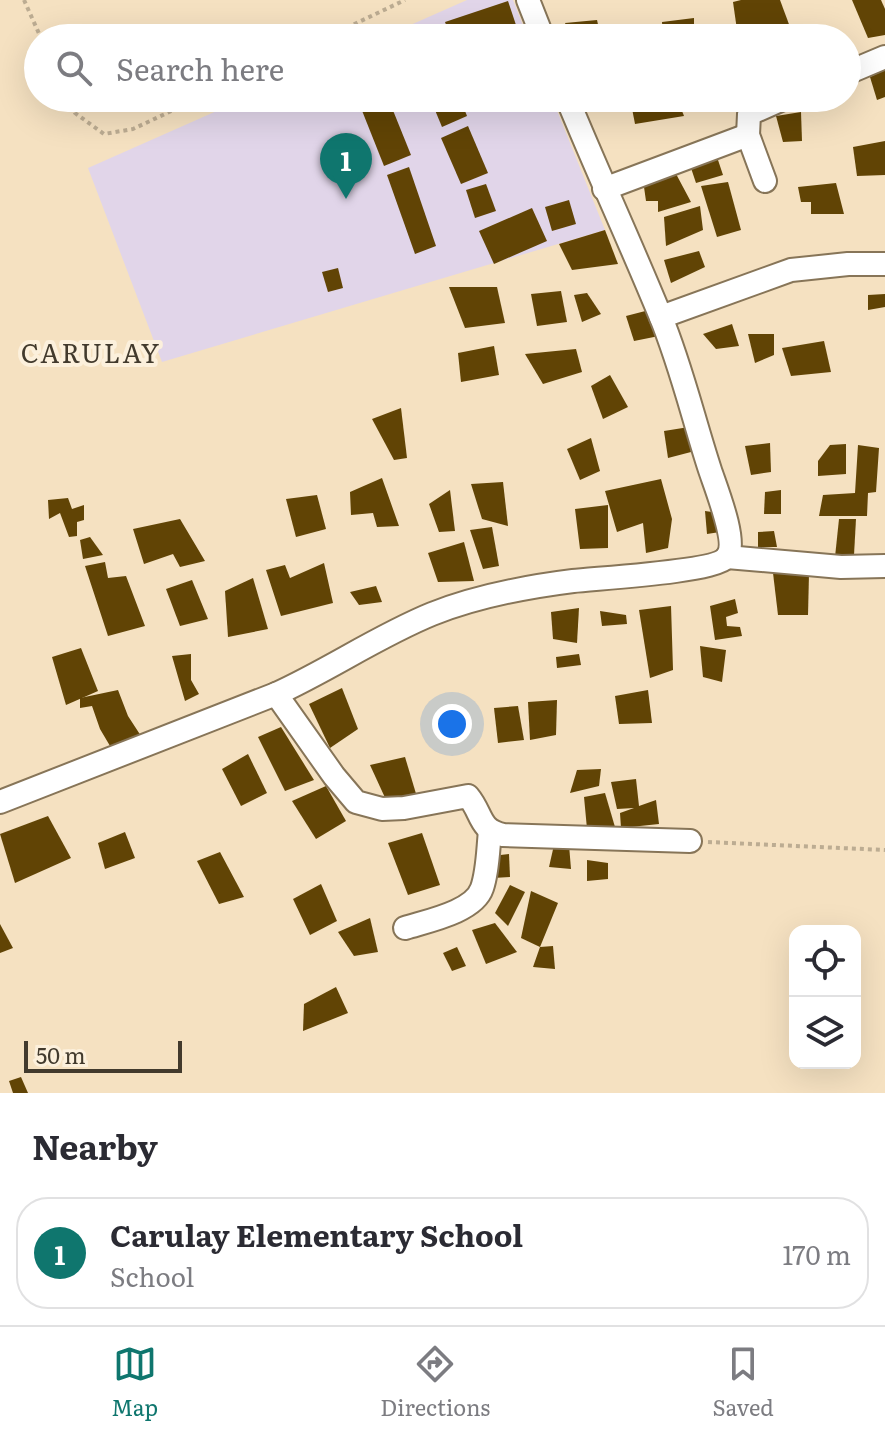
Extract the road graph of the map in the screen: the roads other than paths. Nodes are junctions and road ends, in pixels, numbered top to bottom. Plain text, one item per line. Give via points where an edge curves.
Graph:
1 (528, 0) edge
2 (537, 24) edge
3 (885, 57) edge
4 (861, 67) edge
5 (573, 112) edge
6 (754, 112) edge
7 (748, 135) junction
8 (765, 181) dead end
9 (604, 189) junction
10 (885, 264) edge
11 (661, 317) junction
12 (727, 557) junction
13 (885, 566) edge
14 (276, 694) junction
15 (0, 802) edge
16 (490, 831) junction
17 (690, 841) road end
18 (405, 928) dead end

1 - 2 street
3 - 4 street
5 - 9 street
6 - 7 street
7 - 8 street
7 - 9 street
9 - 11 street
10 - 11 street via 791,270
11 - 12 street via 719,495 732,548
12 - 13 street
12 - 14 street via 690,569 571,581 470,601 430,615
14 - 15 street
14 - 16 street via 356,802 404,808 468,796
16 - 17 street
16 - 18 street via 482,890 474,900 453,914

